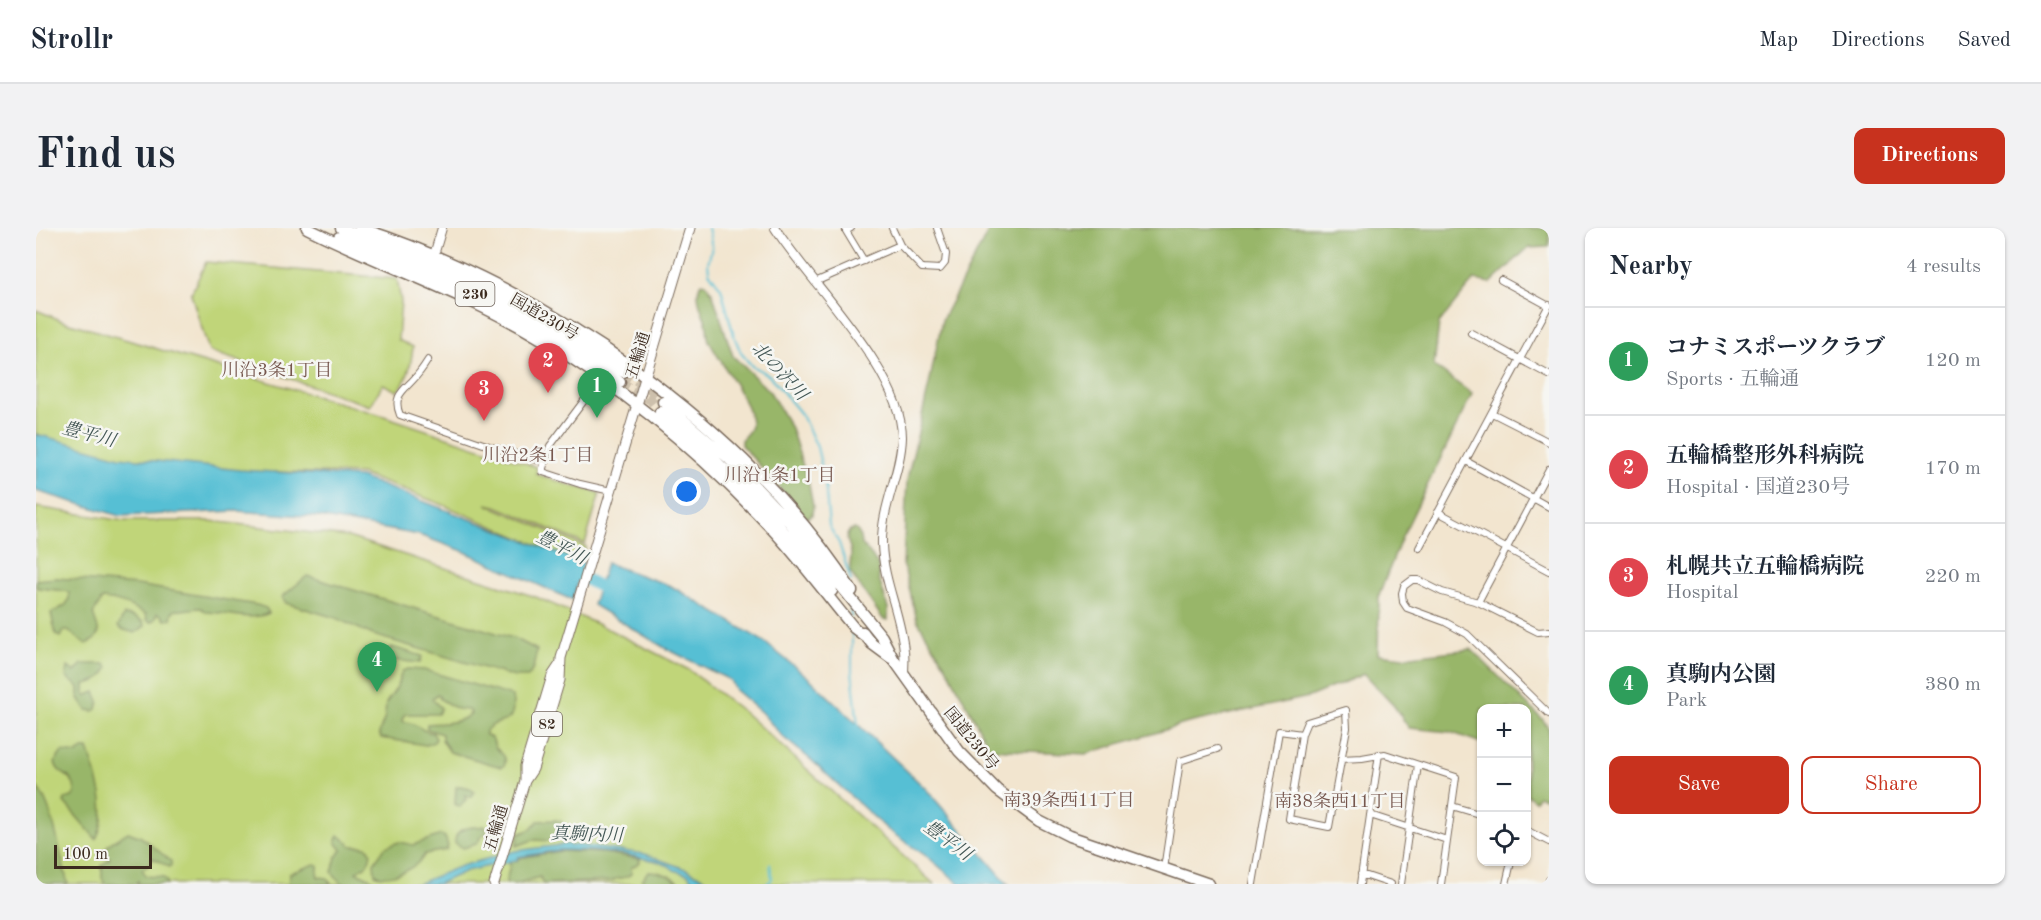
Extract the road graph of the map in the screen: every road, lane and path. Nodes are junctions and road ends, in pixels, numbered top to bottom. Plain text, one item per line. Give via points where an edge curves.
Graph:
1 (307, 228) edge
2 (318, 228) edge
3 (341, 228) edge
4 (360, 228) edge
5 (442, 228) edge
6 (690, 228) edge
7 (775, 228) edge
8 (850, 228) edge
9 (892, 228) edge
10 (937, 228) edge
11 (900, 246) junction
12 (434, 255) junction
13 (864, 261) junction
14 (1501, 280) dead end
15 (815, 282) junction
16 (1549, 306) edge
17 (1471, 333) dead end
18 (1520, 359) junction
19 (428, 360) dead end
20 (1549, 375) edge
21 (601, 378) junction
22 (646, 378) junction
23 (637, 405) junction
24 (1492, 413) junction
25 (1549, 442) edge
26 (1466, 461) junction
27 (545, 462) junction
28 (1549, 469) edge
29 (611, 491) junction
30 (1534, 499) junction
31 (1549, 507) edge
32 (1438, 512) junction
33 (1419, 548) dead end
34 (1506, 548) junction
35 (1549, 572) edge
36 (1478, 602) junction
37 (861, 607) junction
38 (1549, 632) edge
39 (863, 633) junction
40 (894, 660) junction
41 (904, 674) junction
42 (1549, 714) edge
43 (1302, 734) junction
44 (1217, 749) dead end
45 (1379, 754) junction
46 (1341, 759) junction
47 (1418, 765) junction
48 (1452, 806) junction
49 (1477, 814) edge
50 (1370, 815) junction
51 (1410, 827) junction
52 (1531, 832) edge
53 (1447, 840) junction
54 (1549, 842) edge
55 (1510, 866) edge
56 (1164, 869) junction
57 (1361, 874) junction
58 (494, 884) edge
59 (1209, 884) edge
60 (1253, 884) edge
61 (1360, 884) edge
62 (1390, 884) edge
63 (1401, 884) edge
64 (1441, 884) edge
65 (1506, 884) edge

1 - 21 highway via 494,313
2 - 3 highway, 国道230号 / 230 via 481,297 622,377 565,333 491,291
4 - 12 highway
5 - 12 street
6 - 22 main road, 五輪通 / 82
7 - 15 street
8 - 13 street via 846,231
9 - 11 street
10 - 11 street via 946,254 940,269 922,268
11 - 13 street
12 - 22 highway via 533,303
13 - 15 street
14 - 16 street
15 - 41 street via 871,356 899,418 901,446 883,519 882,544 904,650
16 - 18 street
17 - 18 street
18 - 20 street
18 - 24 street
19 - 27 street via 398,396 400,415
21 - 23 highway
21 - 27 street via 550,446
22 - 23 main road, 五輪通 / 82
22 - 37 highway via 740,458 805,527 838,568
23 - 29 main road, 五輪通 / 82
23 - 39 highway via 728,484 775,532 854,628
24 - 25 street
24 - 26 street
26 - 30 street
26 - 32 street
27 - 29 street via 543,472
28 - 30 street
29 - 58 main road, 五輪通 / 82 via 560,664 545,698
30 - 31 street
30 - 34 street
32 - 33 street
32 - 34 street
34 - 35 street
34 - 36 street
36 - 38 street via 1538,632
36 - 42 street via 1442,592 1418,580 1404,586 1402,593 1407,608 1467,634
37 - 39 highway, 国道230号 via 746,476 662,407 784,531
37 - 40 highway, 国道230号
39 - 40 highway, 国道230号
40 - 41 highway, 国道230号
41 - 56 highway, 国道230号 via 969,762 1008,799 1059,832
43 - 46 street via 1307,722 1346,710
43 - 46 street via 1289,819 1329,827
43 - 60 street via 1279,731
44 - 56 street via 1180,761
45 - 46 street
45 - 47 street
45 - 50 street
47 - 48 street via 1456,777
47 - 51 street
48 - 49 street
48 - 53 street
50 - 51 street
50 - 57 street
51 - 53 street
51 - 63 street
52 - 54 street
53 - 64 street
55 - 65 street
56 - 59 highway, 国道230号
57 - 61 street
57 - 62 street

